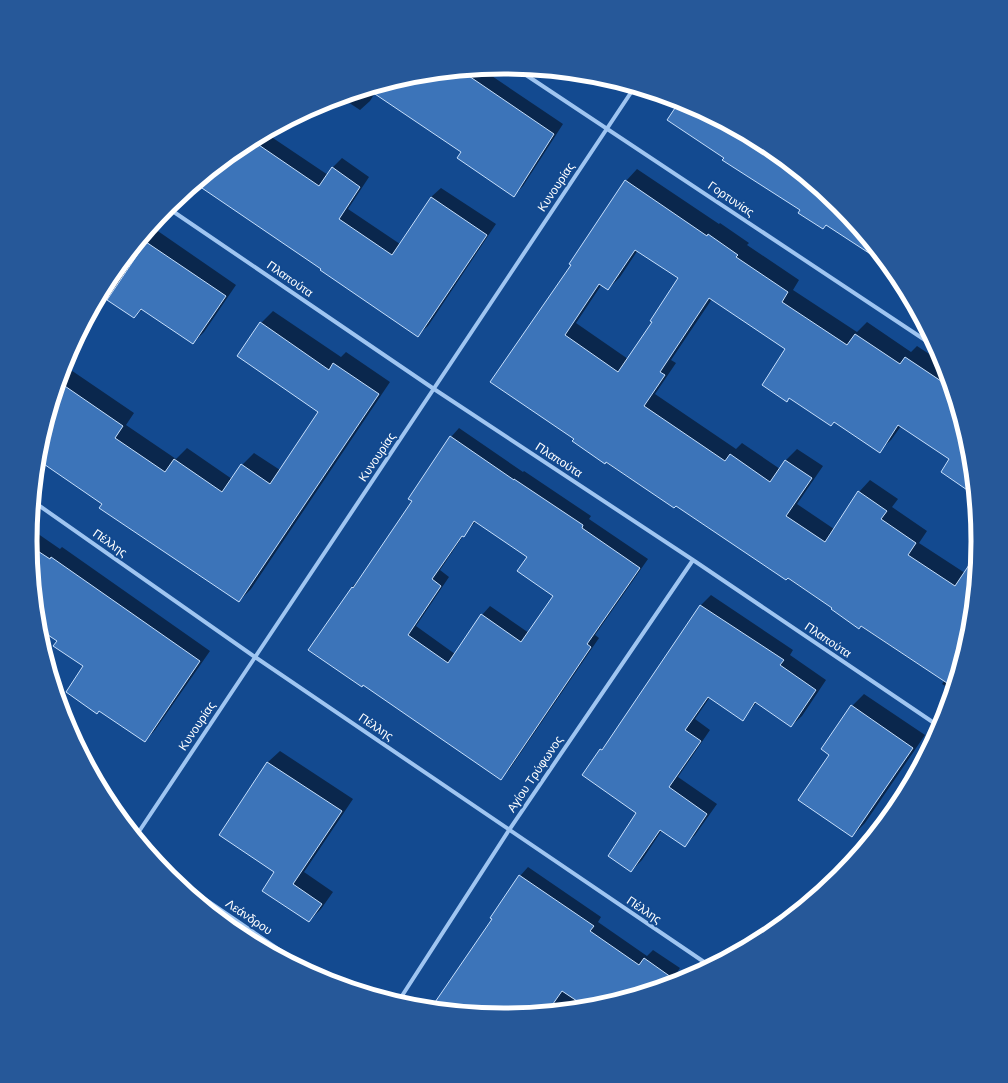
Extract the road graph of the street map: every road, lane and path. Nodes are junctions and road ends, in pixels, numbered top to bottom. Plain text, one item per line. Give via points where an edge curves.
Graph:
1 (526, 75) edge
2 (631, 92) edge
3 (607, 129) junction
4 (173, 212) edge
5 (925, 340) edge
6 (434, 389) junction
7 (39, 505) edge
8 (693, 560) junction
9 (255, 657) junction
10 (934, 723) edge
11 (509, 830) junction
12 (139, 832) edge
13 (197, 894) edge
14 (285, 954) edge
15 (705, 963) edge
16 (401, 997) edge

1 - 3 street, Γορτυνίας
2 - 3 street, Κυνουρίας
3 - 5 street, Γορτυνίας
3 - 6 street, Κυνουρίας
4 - 6 street, Πλαπούτα
6 - 8 street, Πλαπούτα
6 - 9 street, Κυνουρίας
7 - 9 street, Πέλλης
8 - 10 street, Πλαπούτα
8 - 11 street, Αγίου Τρύφωνος
9 - 11 street, Πέλλης
9 - 12 street, Κυνουρίας
11 - 15 street, Πέλλης
11 - 16 street, Αγίου Τρύφωνος
13 - 14 street, Λεάνδρου

